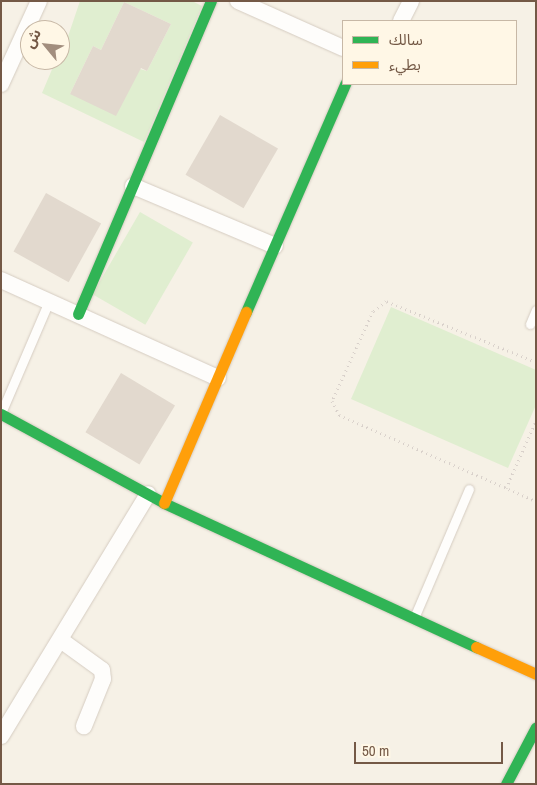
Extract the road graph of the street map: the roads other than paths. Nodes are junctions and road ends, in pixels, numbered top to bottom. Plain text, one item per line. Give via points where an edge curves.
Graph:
1 (39, 1) edge
2 (211, 1) edge
3 (238, 1) edge
4 (411, 1) edge
5 (402, 20) edge
6 (342, 48) edge
7 (1, 84) edge
8 (345, 85) edge
9 (133, 186) junction
10 (276, 246) junction
11 (1, 280) edge
12 (49, 301) junction
13 (536, 310) edge
14 (78, 314) junction
15 (530, 324) dead end
16 (218, 378) junction
17 (1, 414) edge
18 (470, 488) dead end
19 (148, 494) junction
20 (164, 503) junction
21 (414, 618) junction
22 (62, 641) junction
23 (536, 674) edge
24 (84, 726) dead end
25 (536, 727) edge
26 (1, 736) edge
27 (536, 756) edge
28 (506, 784) edge
29 (513, 784) edge

1 - 7 street
2 - 9 street
3 - 6 street
4 - 5 street
8 - 10 street
9 - 10 street
9 - 14 street
10 - 16 street
11 - 12 street
12 - 14 street
12 - 17 lane
13 - 15 lane
14 - 16 street
16 - 20 street
17 - 19 street
18 - 21 lane
19 - 20 street
19 - 22 street
20 - 21 street
21 - 23 street
22 - 24 street via 102,670 103,679
22 - 26 street
25 - 28 street
27 - 29 street

